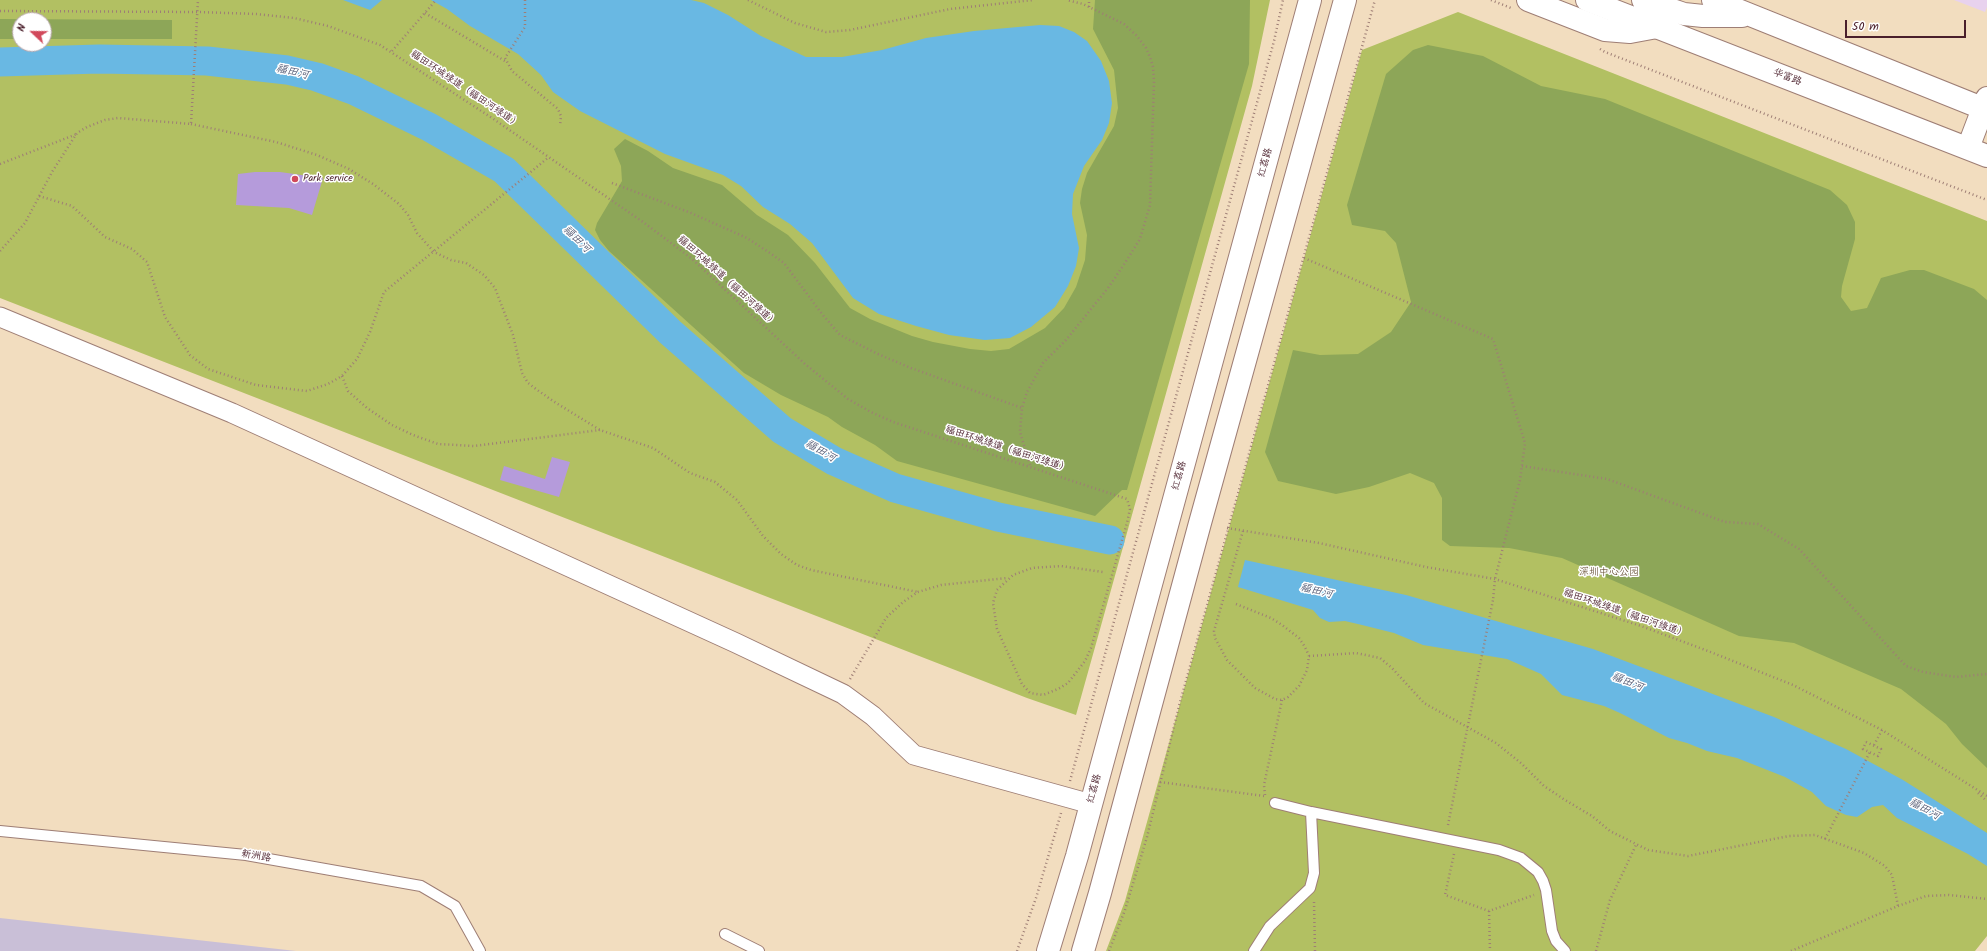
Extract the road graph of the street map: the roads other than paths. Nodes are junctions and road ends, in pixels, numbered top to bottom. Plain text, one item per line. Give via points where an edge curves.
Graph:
1 (1302, 0) edge
2 (1310, 0) edge
3 (1587, 0) edge
4 (1643, 0) edge
5 (1713, 0) edge
6 (1520, 4) edge
7 (1345, 6) edge
8 (1751, 16) junction
9 (1657, 27) junction
10 (1299, 41) junction
11 (1986, 106) edge
12 (1978, 152) edge
13 (0, 317) edge
14 (1275, 803) road end
15 (1091, 804) junction
16 (1311, 812) junction
17 (0, 831) edge
18 (724, 934) dead end
19 (480, 951) edge
20 (759, 951) edge
21 (1048, 951) edge
22 (1083, 951) edge
23 (1254, 951) edge
24 (1565, 951) edge

1 - 10 main road
2 - 10 main road, 红荔路
3 - 9 main road, 华富路
4 - 8 main road via 1684,14
5 - 8 main road
6 - 9 main road via 1605,30 1630,32
7 - 22 main road
8 - 11 main road
9 - 12 main road, 华富路
10 - 15 main road, 红荔路
11 - 12 main road
13 - 15 street via 232,413 729,639 843,694 872,716 914,755
14 - 16 lane
15 - 21 main road, 红荔路
16 - 23 lane via 1314,873 1310,888 1270,926
16 - 24 lane via 1499,850 1521,858 1538,872 1546,890 1552,931 1556,941
17 - 19 lane, 新洲路 via 246,855 421,886 455,906
18 - 20 lane

